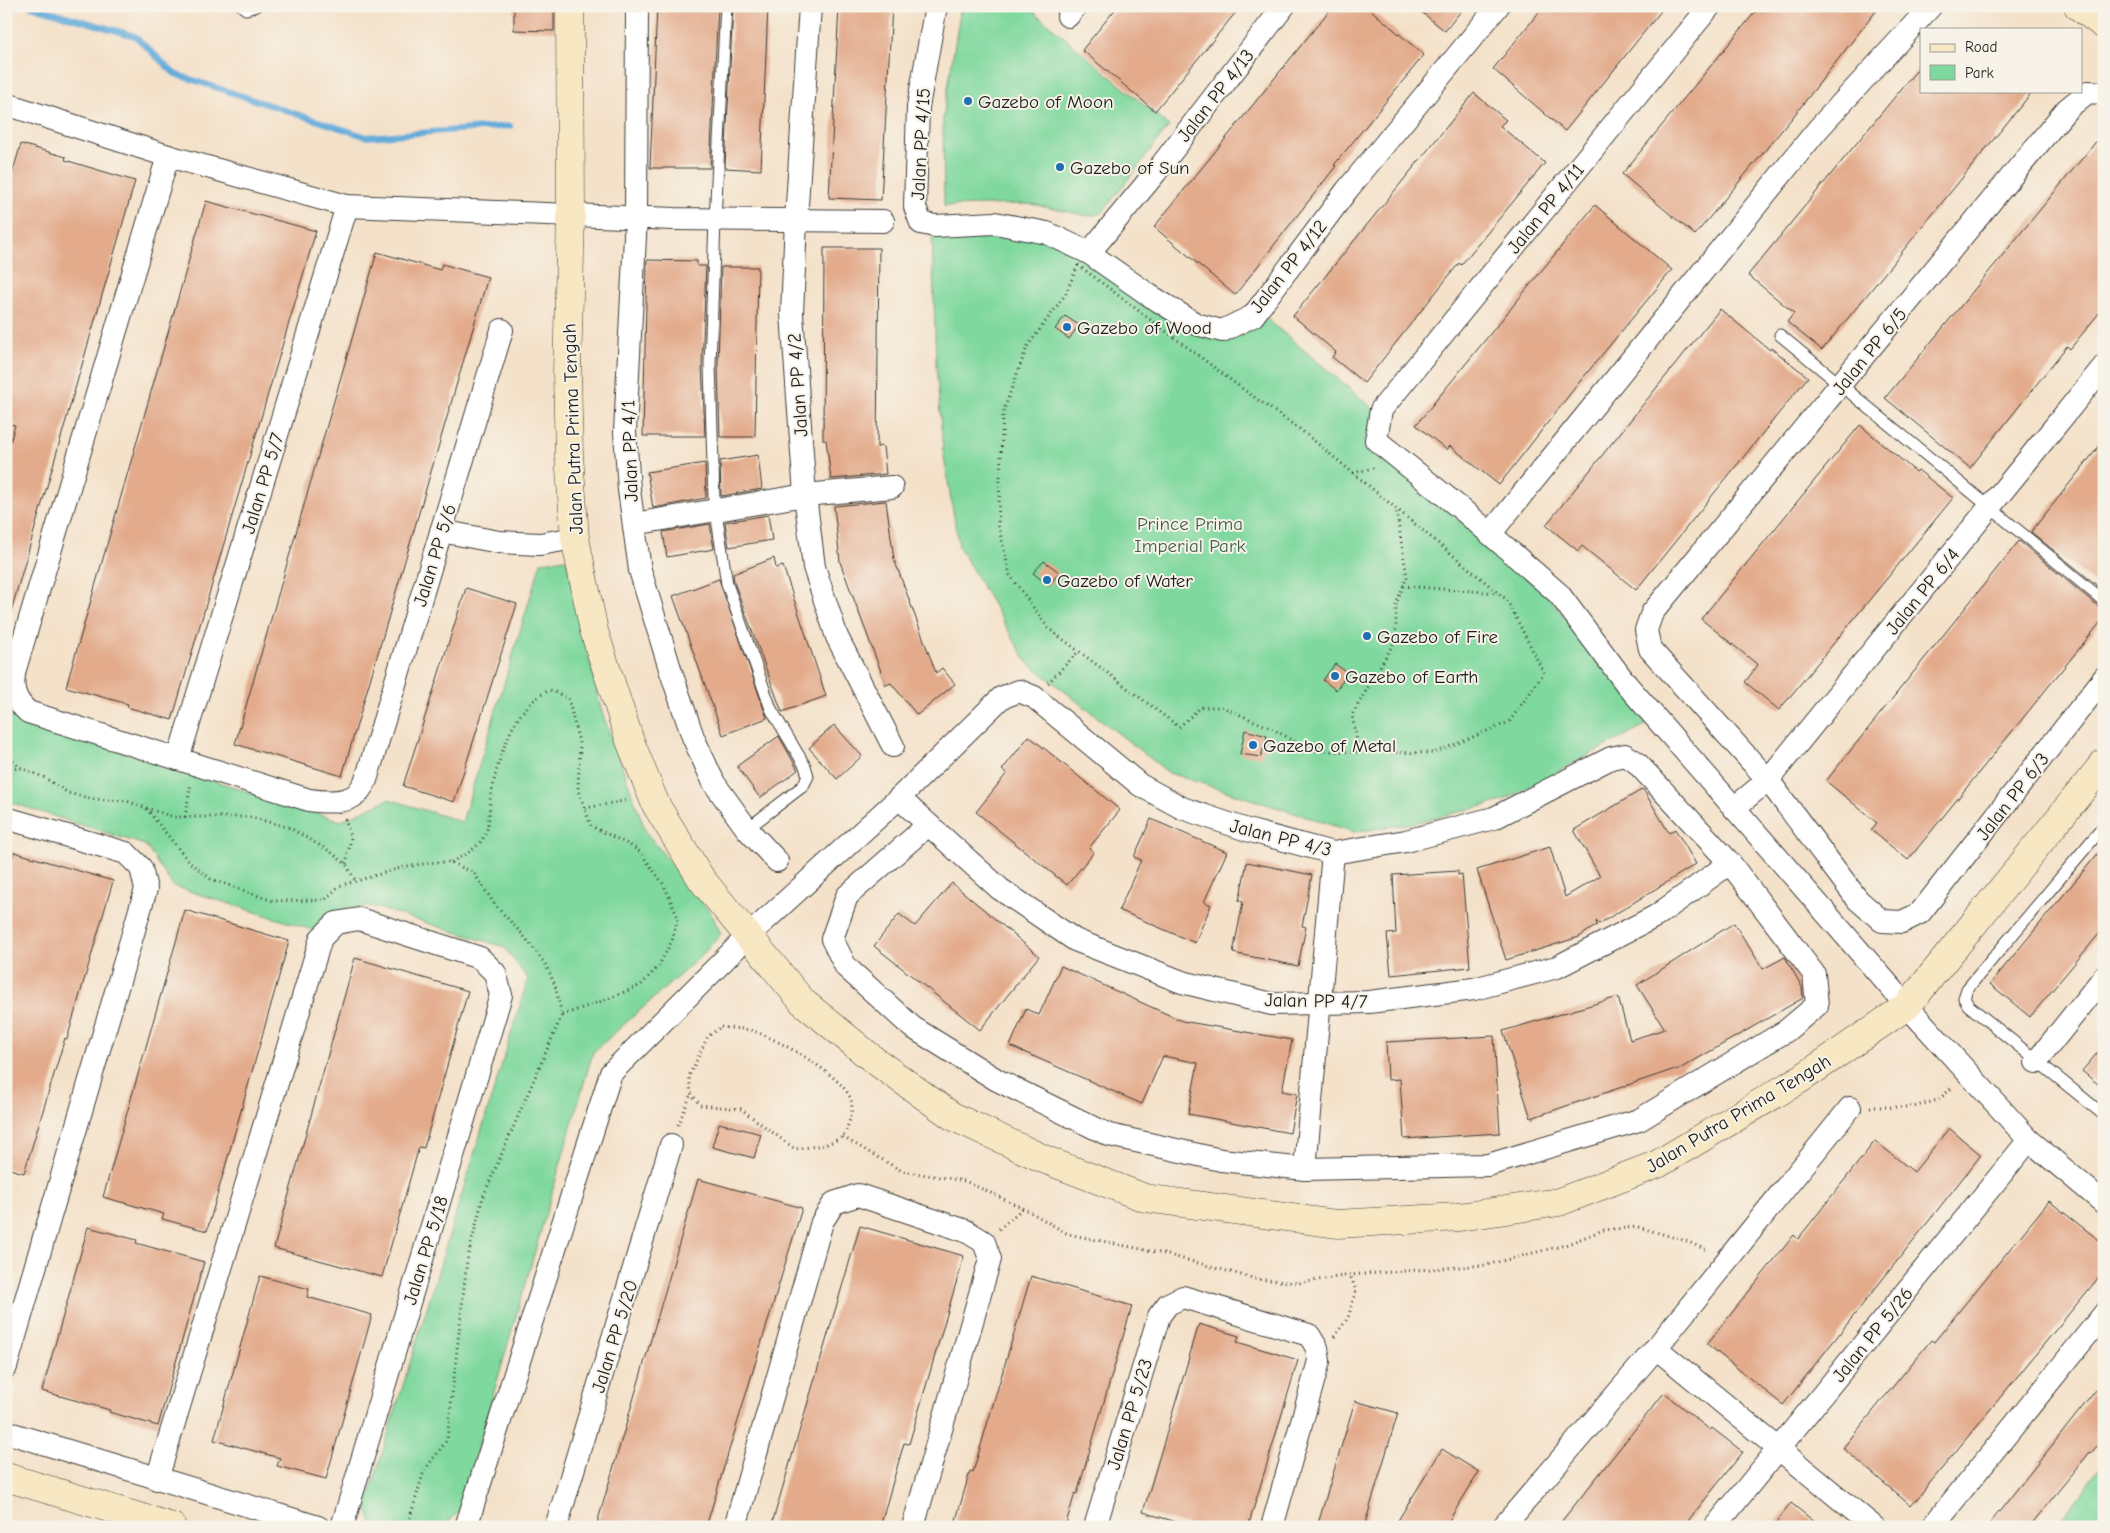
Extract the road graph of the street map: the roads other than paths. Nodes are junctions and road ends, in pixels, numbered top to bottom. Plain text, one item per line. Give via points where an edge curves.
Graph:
1 (242, 6) edge
2 (256, 6) edge
3 (570, 6) edge
4 (637, 6) edge
5 (726, 6) edge
6 (810, 6) edge
7 (936, 6) edge
8 (1284, 6) edge
9 (1498, 6) edge
10 (1710, 6) edge
11 (1930, 6) edge
12 (2078, 6) edge
13 (2104, 25) edge
14 (2096, 93) edge
15 (6, 104) edge
16 (168, 156) junction
17 (346, 206) junction
18 (571, 214) junction
19 (636, 217) junction
20 (715, 220) junction
21 (796, 220) junction
22 (883, 221) dead end
23 (921, 223) joint
24 (1089, 253) junction
25 (502, 330) dead end
26 (1780, 335) dead end
27 (2104, 366) edge
28 (1842, 385) junction
29 (892, 487) dead end
30 (805, 495) junction
31 (1990, 508) junction
32 (716, 510) junction
33 (634, 524) junction
34 (441, 531) junction
35 (1490, 534) junction
36 (575, 538) junction
37 (2104, 601) edge
38 (2104, 678) edge
39 (893, 746) dead end
40 (187, 762) junction
41 (2104, 763) edge
42 (1768, 780) junction
43 (899, 798) junction
44 (1734, 808) junction
45 (6, 818) edge
46 (928, 825) junction
47 (2104, 826) edge
48 (747, 829) junction
49 (1333, 853) junction
50 (777, 861) dead end
51 (1730, 864) junction
52 (748, 936) junction
53 (2104, 977) edge
54 (1319, 1002) junction
55 (1907, 1006) junction
56 (2036, 1062) junction
57 (1850, 1108) road end
58 (2104, 1115) edge
59 (2029, 1140) junction
60 (671, 1145) road end
61 (1305, 1169) junction
62 (2104, 1203) edge
63 (2104, 1314) edge
64 (1656, 1348) junction
65 (6, 1367) edge
66 (6, 1432) edge
67 (1779, 1449) junction
68 (6, 1477) edge
69 (157, 1479) junction
70 (172, 1527) edge
71 (318, 1527) edge
72 (342, 1527) edge
73 (466, 1527) edge
74 (556, 1527) edge
75 (735, 1527) edge
76 (913, 1527) edge
77 (1095, 1527) edge
78 (1272, 1527) edge
79 (1504, 1527) edge
80 (1715, 1527) edge
81 (1874, 1527) edge
82 (1932, 1527) edge

1 - 2 lane
3 - 18 street, Jalan Putra Prima Tengah
4 - 19 street, Jalan PP 4/1
5 - 20 lane
6 - 21 street, Jalan PP 4/2
7 - 23 street, Jalan PP 4/15 via 918,107 916,206
8 - 24 street, Jalan PP 4/13
9 - 24 street, Jalan PP 4/12 via 1347,190 1253,316 1222,331 1196,324
10 - 35 street, Jalan PP 4/11 via 1381,410 1376,440
11 - 35 street via 1818,129
12 - 13 street
14 - 28 street, Jalan PP 6/5 via 2067,109
15 - 16 street
16 - 17 street
16 - 40 street via 12,682 18,703 28,712
17 - 18 street
17 - 40 street, Jalan PP 5/7
18 - 19 street
18 - 36 street, Jalan Putra Prima Tengah via 567,374
19 - 20 street
19 - 33 street, Jalan PP 4/1 via 624,432
20 - 21 street
20 - 32 lane via 710,365
21 - 22 street
21 - 30 street, Jalan PP 4/2 via 792,314
23 - 24 street, Jalan PP 4/12 via 935,226 995,223 1047,233
25 - 34 street, Jalan PP 5/6
26 - 28 lane
27 - 31 street, Jalan PP 6/4
28 - 31 lane
28 - 42 street, Jalan PP 6/5 via 1652,613 1646,630 1650,649
29 - 30 street
30 - 32 street
30 - 39 street, Jalan PP 4/2 via 814,567 837,637
31 - 37 lane
31 - 42 street, Jalan PP 6/4
32 - 33 street
32 - 48 lane via 730,593 770,708 808,776 803,786
33 - 48 street, Jalan PP 4/1 via 640,570 693,737 714,782
34 - 36 street via 498,542 540,544
34 - 40 street, Jalan PP 5/6 via 366,780 357,794 344,800 309,800
35 - 44 street via 1559,594 1627,685
36 - 52 street, Jalan Putra Prima Tengah via 594,630 630,741 656,805 702,880
38 - 42 street, Jalan PP 6/3 via 1920,913 1902,922 1882,921 1858,900
41 - 55 street, Jalan Putra Prima Tengah
42 - 44 street, Jalan PP 6/4
43 - 46 street, Jalan PP 4/7
43 - 49 street, Jalan PP 4/3 via 1001,698 1027,694 1140,785 1182,808 1247,830
43 - 52 street
44 - 55 street
45 - 65 street via 126,853 141,868 146,889
46 - 54 street, Jalan PP 4/7 via 1000,889 1075,940 1182,982 1272,1004
46 - 61 street via 847,896 832,939 846,967 912,1027 997,1080 1109,1135 1221,1160
47 - 56 lane via 1967,989 1964,998 1968,1005
48 - 50 street, Jalan PP 4/1
49 - 51 street, Jalan PP 4/3 via 1406,841 1494,818 1611,758 1625,756 1636,762
49 - 54 street
51 - 54 street, Jalan PP 4/7 via 1656,916 1558,967 1474,989 1369,1002
51 - 61 street via 1814,974 1817,1005 1786,1031 1639,1120 1488,1165
52 - 55 street, Jalan Putra Prima Tengah via 803,1002 874,1060 952,1116 1046,1160 1145,1198 1337,1224 1459,1217 1559,1202 1658,1164 1802,1078
52 - 73 street via 611,1073
53 - 56 street
54 - 61 street
55 - 59 street
56 - 58 lane
57 - 64 street
59 - 62 street
59 - 67 street, Jalan PP 5/26
60 - 74 street, Jalan PP 5/20
63 - 82 street
64 - 67 street
64 - 79 street
66 - 69 street
67 - 80 street, Jalan PP 5/26
67 - 81 street
68 - 70 street
69 - 71 street
69 - 72 street, Jalan PP 5/18 via 321,938 336,923 358,919 480,958 495,973 501,995
75 - 76 street via 822,1222 834,1203 858,1195 966,1231 984,1242 990,1259
77 - 78 street, Jalan PP 5/23 via 1159,1316 1168,1304 1183,1297 1309,1334 1317,1348 1319,1361

